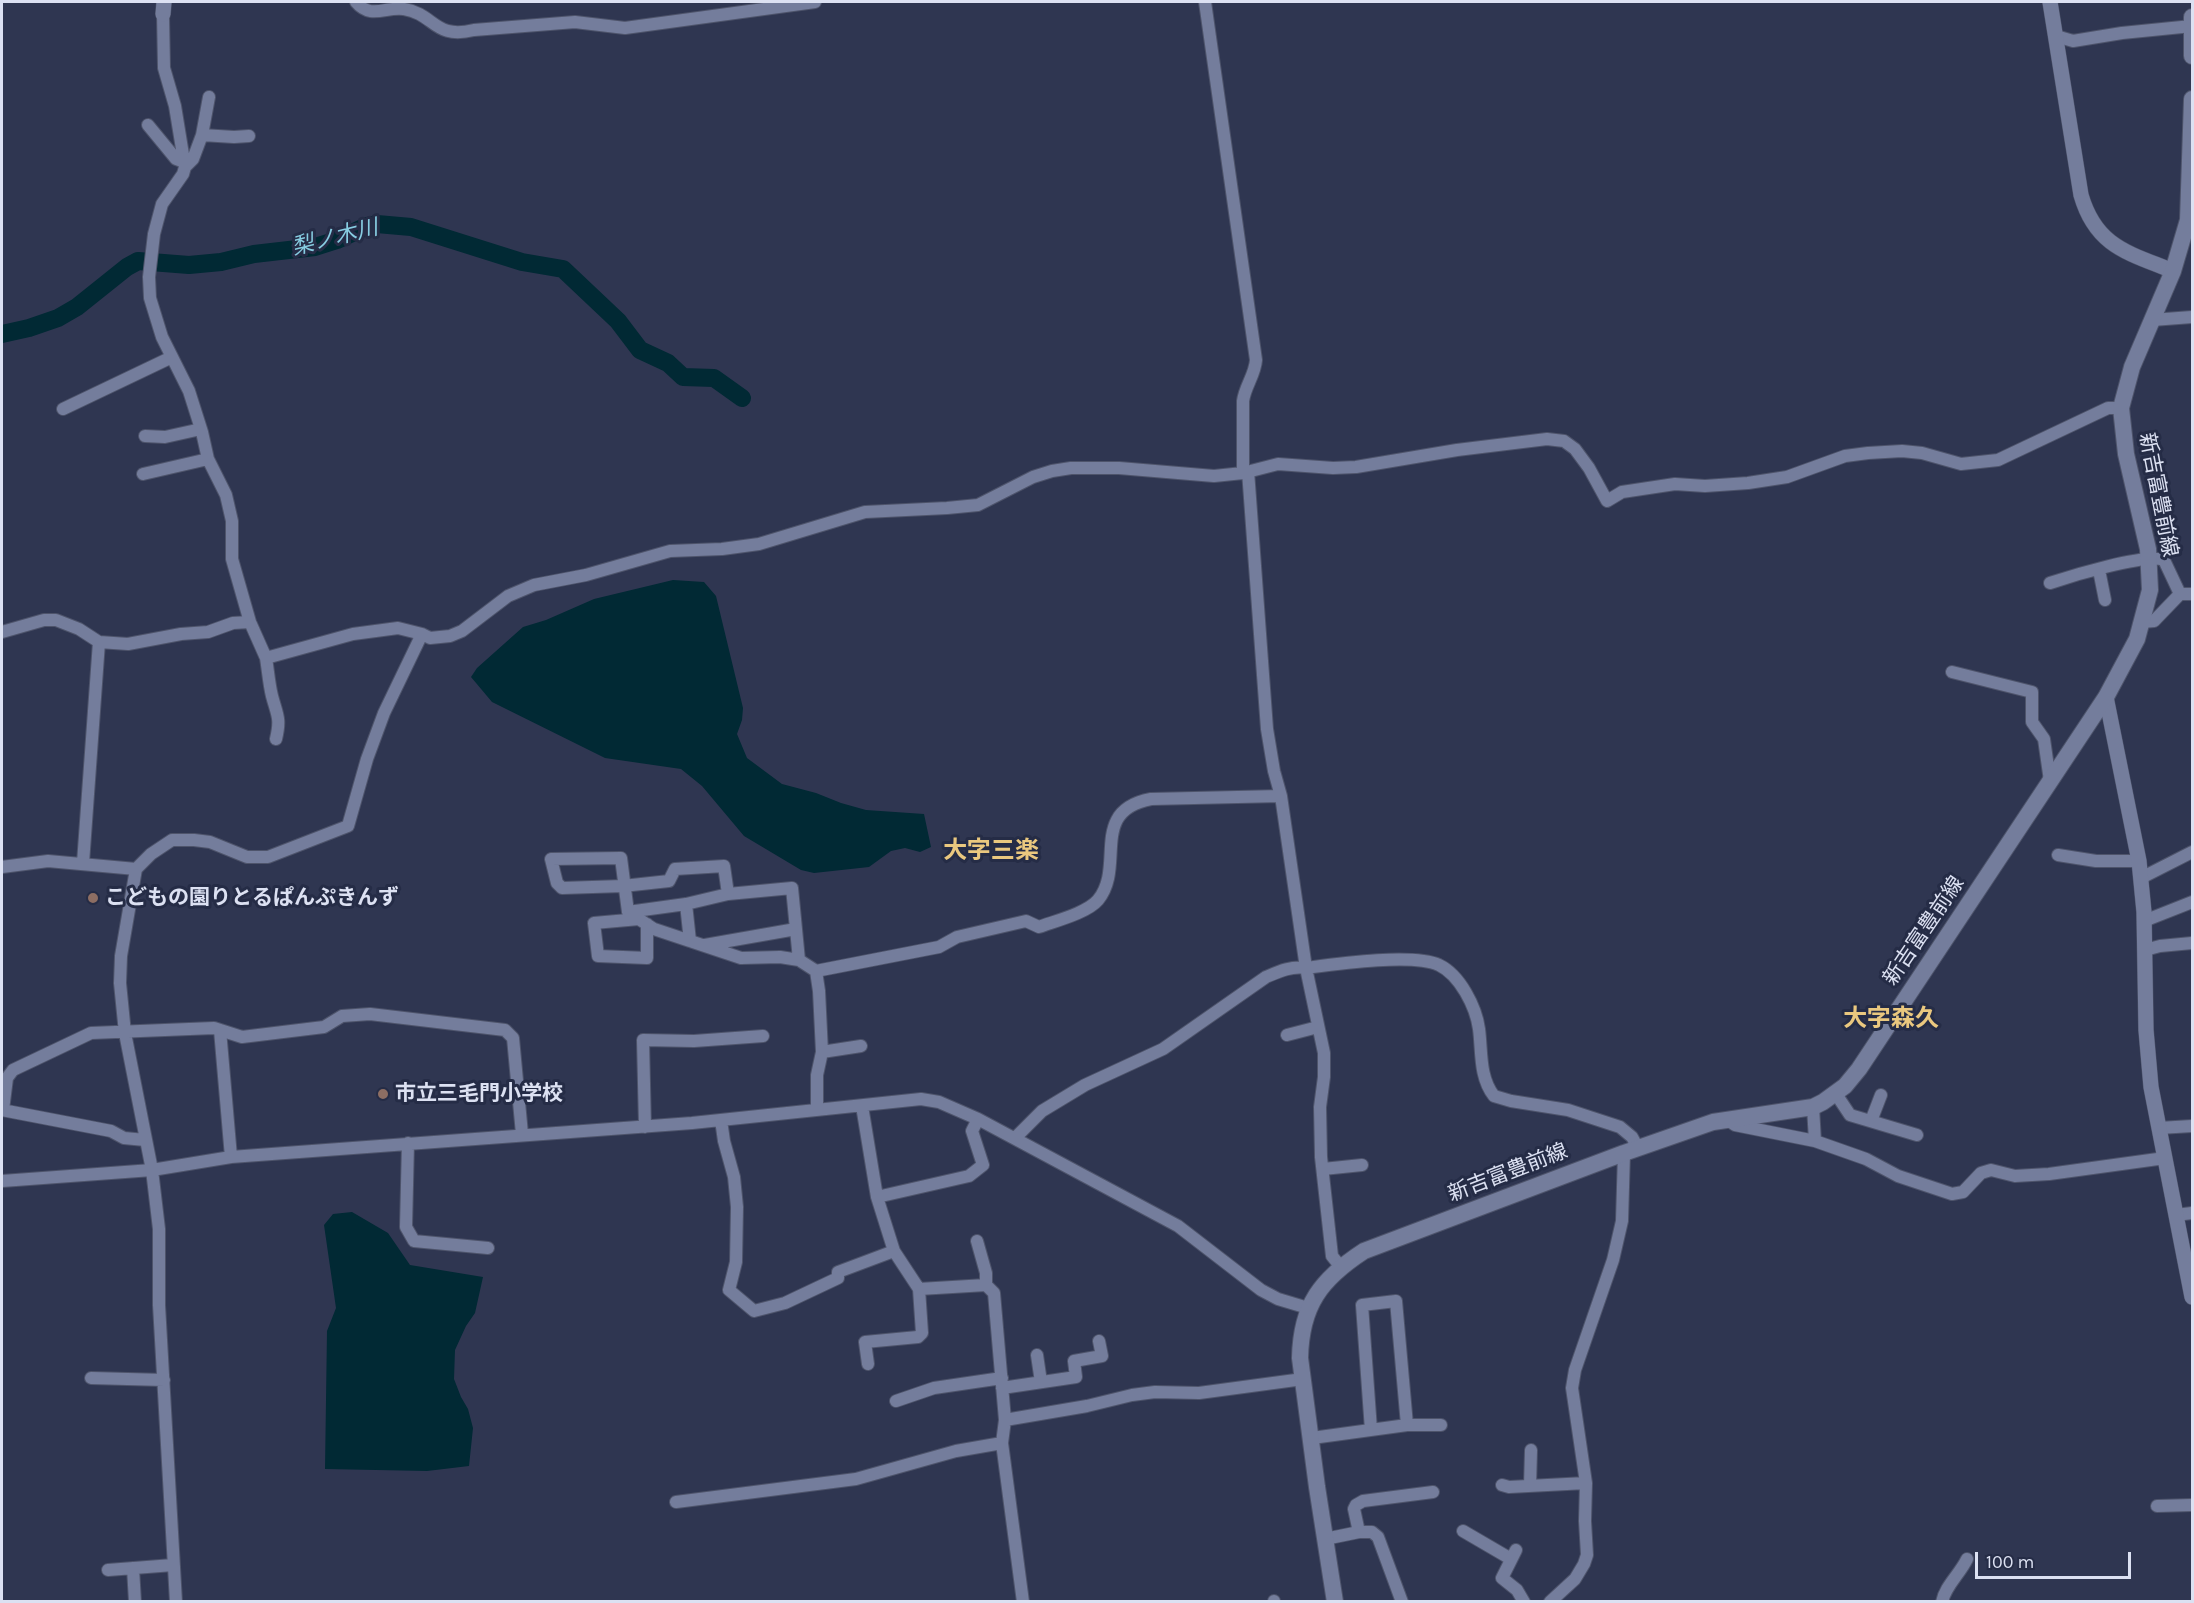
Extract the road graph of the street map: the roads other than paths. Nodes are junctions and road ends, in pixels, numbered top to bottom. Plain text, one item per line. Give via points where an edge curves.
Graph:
1 (356, 2) edge
2 (815, 2) edge
3 (1205, 2) edge
4 (2050, 2) edge
5 (164, 8) edge
6 (2193, 17) edge
7 (2192, 26) edge
8 (2056, 36) junction
9 (2193, 56) edge
10 (209, 97) dead end
11 (2193, 99) edge
12 (148, 125) dead end
13 (202, 135) junction
14 (249, 136) dead end
15 (185, 165) junction
16 (2190, 220) edge
17 (2173, 271) junction
18 (2193, 317) edge
19 (2152, 320) junction
20 (172, 357) junction
21 (2121, 408) junction
22 (63, 409) dead end
23 (201, 429) junction
24 (146, 436) dead end
25 (208, 459) junction
26 (1245, 472) junction
27 (143, 474) dead end
28 (2149, 558) junction
29 (2100, 570) junction
30 (2050, 584) dead end
31 (2186, 594) edge
32 (2105, 600) dead end
33 (250, 622) junction
34 (2142, 622) junction
35 (2, 632) edge
36 (422, 634) junction
37 (99, 642) junction
38 (266, 658) junction
39 (1952, 672) dead end
40 (2106, 698) junction
41 (276, 739) dead end
42 (2050, 781) junction
43 (1281, 796) junction
44 (2193, 852) edge
45 (2058, 855) dead end
46 (2139, 861) junction
47 (83, 863) junction
48 (2, 867) edge
49 (136, 869) junction
50 (2141, 878) junction
51 (623, 886) junction
52 (728, 894) junction
53 (2193, 902) edge
54 (686, 904) junction
55 (638, 919) junction
56 (2144, 921) junction
57 (796, 929) junction
58 (690, 941) junction
59 (2193, 943) edge
60 (705, 945) junction
61 (2145, 950) junction
62 (799, 960) junction
63 (1306, 968) junction
64 (816, 971) junction
65 (1318, 1027) junction
66 (220, 1030) junction
67 (125, 1033) junction
68 (1287, 1035) dead end
69 (763, 1036) dead end
70 (861, 1046) dead end
71 (822, 1052) junction
72 (1836, 1094) junction
73 (1881, 1095) dead end
74 (862, 1106) junction
75 (1813, 1107) junction
76 (2, 1110) edge
77 (818, 1110) junction
78 (978, 1119) junction
79 (721, 1120) junction
80 (1726, 1120) junction
81 (1872, 1121) junction
82 (2193, 1126) edge
83 (645, 1127) junction
84 (2159, 1128) junction
85 (522, 1134) junction
86 (1917, 1135) dead end
87 (1015, 1138) junction
88 (146, 1140) junction
89 (1815, 1141) junction
90 (408, 1143) junction
91 (1631, 1151) junction
92 (231, 1157) junction
93 (2165, 1158) junction
94 (1362, 1165) dead end
95 (1323, 1169) junction
96 (152, 1170) junction
97 (2, 1181) edge
98 (877, 1197) junction
99 (2193, 1214) edge
100 (2176, 1215) junction
101 (977, 1241) dead end
102 (488, 1248) dead end
103 (2188, 1249) edge
104 (894, 1251) junction
105 (1341, 1266) junction
106 (986, 1285) junction
107 (919, 1289) junction
108 (2192, 1291) edge
109 (1308, 1308) junction
110 (1099, 1341) dead end
111 (1037, 1355) dead end
112 (868, 1364) dead end
113 (91, 1378) dead end
114 (1302, 1379) junction
115 (164, 1380) junction
116 (1041, 1382) junction
117 (1002, 1383) junction
118 (896, 1401) dead end
119 (1005, 1420) junction
120 (1407, 1425) junction
121 (1441, 1425) dead end
122 (1371, 1430) junction
123 (1312, 1438) junction
124 (1002, 1443) junction
125 (1531, 1450) dead end
126 (1586, 1484) junction
127 (1502, 1485) dead end
128 (1530, 1486) junction
129 (1433, 1492) dead end
130 (676, 1502) dead end
131 (2193, 1505) edge
132 (2157, 1506) dead end
133 (1463, 1531) dead end
134 (1359, 1532) junction
135 (1325, 1539) junction
136 (1967, 1559) dead end
137 (173, 1565) junction
138 (133, 1568) junction
139 (108, 1570) dead end
140 (135, 1602) edge
141 (176, 1602) edge
142 (1023, 1602) edge
143 (1335, 1602) edge
144 (1402, 1602) edge
145 (1524, 1602) edge
146 (1550, 1602) edge
147 (1942, 1602) edge

1 - 2 street via 369,11 406,9 448,33 575,22 625,28
3 - 26 street via 1256,360 1244,390
4 - 8 street
5 - 15 street via 164,68
6 - 7 main road
7 - 8 street via 2073,41
7 - 9 main road
8 - 17 street via 2086,212 2095,228 2121,249
10 - 13 street
11 - 16 main road, 新吉富豊前線
12 - 15 street
13 - 14 street
13 - 15 street via 193,159
15 - 20 street via 162,204 149,277 150,298
16 - 17 main road, 新吉富豊前線
17 - 19 main road, 新吉富豊前線
18 - 19 street
19 - 21 main road, 新吉富豊前線 via 2132,367
20 - 22 street
20 - 23 street via 189,391
21 - 26 street via 2108,408 1998,460 1961,464 1922,453 1868,453 1845,456 1787,477 1705,486 1675,484 1622,492 1606,501 1581,456 1570,444 1555,440 1356,466 1278,464
21 - 28 main road, 新吉富豊前線 via 2126,454
23 - 24 street via 165,437
23 - 25 street
25 - 27 street
25 - 33 street via 226,495 232,521 232,559
26 - 36 street via 1214,476 1094,467 1052,471 978,505 865,512 759,543 670,551 534,585 508,596 456,634 430,638
26 - 43 street via 1267,729
28 - 29 street
28 - 31 street via 2164,560
28 - 34 main road, 新吉富豊前線 via 2150,590
29 - 30 street
29 - 32 street
31 - 34 street via 2154,621
33 - 37 street via 146,642
33 - 38 street
34 - 40 main road, 新吉富豊前線
35 - 37 street via 56,620
36 - 38 street via 398,628 352,634
36 - 49 street via 384,713 348,826 268,857 247,857 210,842 172,840
37 - 47 street
38 - 41 street via 278,710
39 - 42 street via 2032,692 2032,722 2044,739
40 - 42 main road, 新吉富豊前線
40 - 46 street
42 - 72 main road, 新吉富豊前線 via 1859,1069
43 - 63 street
43 - 64 street via 1151,799 1135,803 1122,813 1112,829 1108,881 1091,906 1039,927 1026,921 957,937 939,947
44 - 50 street
45 - 46 street via 2096,861
46 - 50 street
47 - 48 street via 42,861
47 - 49 street
49 - 67 street via 121,956
50 - 56 street
51 - 51 street via 562,888 551,860 621,858
51 - 52 street via 669,881 675,869 724,866
51 - 55 street
52 - 54 street
52 - 57 street via 792,888
53 - 56 street
54 - 55 street
54 - 58 street
55 - 55 street via 594,923 598,956 647,958
55 - 58 street
56 - 61 street
57 - 60 street
57 - 62 street
58 - 60 street
59 - 61 street
60 - 62 street via 741,958
61 - 84 street via 2146,1030
62 - 64 street
63 - 65 street
63 - 87 street via 1296,967 1266,977 1163,1049 1049,1106
63 - 91 street via 1364,961 1423,961 1443,967 1474,1007 1484,1074 1494,1096 1568,1110 1620,1127 1632,1137
64 - 71 street
65 - 68 street
65 - 95 street via 1324,1053 1320,1107
66 - 67 street
66 - 85 street via 242,1037 324,1027 342,1016 370,1014 504,1030 513,1038
66 - 92 street
67 - 76 street via 92,1033 13,1070 7,1077
67 - 88 street
69 - 83 street via 643,1040
70 - 71 street
71 - 77 street via 817,1075
72 - 75 main road, 新吉富豊前線
72 - 81 street via 1850,1115
73 - 81 street
74 - 77 street
74 - 78 street via 921,1099 939,1102
74 - 98 street
75 - 80 main road, 新吉富豊前線
75 - 89 street
76 - 88 street
77 - 79 street
78 - 87 street
78 - 98 street via 972,1131 983,1165 969,1176
79 - 83 street
79 - 104 street via 738,1207 736,1262 729,1290 754,1311 785,1303 838,1278 838,1272
80 - 89 street
80 - 91 main road, 新吉富豊前線
81 - 86 street
82 - 84 street
83 - 85 street
84 - 93 street
85 - 90 street
87 - 109 street via 1178,1226 1261,1290
88 - 96 street
89 - 93 street via 1952,1194 1963,1192 1981,1173 1991,1170 2015,1176 2049,1174
90 - 92 street
90 - 102 street via 406,1227 414,1242
91 - 105 main road, 新吉富豊前線 via 1364,1251
91 - 126 street via 1613,1260 1572,1388
92 - 96 street
93 - 100 street
94 - 95 street
95 - 105 street via 1332,1256
96 - 97 street
96 - 115 street via 159,1230
98 - 104 street
99 - 100 street
100 - 103 street
101 - 106 street
103 - 108 street
104 - 107 street
105 - 109 main road, 新吉富豊前線
106 - 107 street
106 - 117 street via 994,1293
107 - 112 street via 922,1333 918,1337 865,1342
109 - 114 main road, 新吉富豊前線 via 1300,1341
110 - 116 street via 1102,1356 1074,1361 1076,1377
111 - 116 street
113 - 115 street
114 - 119 street via 1199,1393 1132,1395
114 - 123 main road, 新吉富豊前線
115 - 137 street
116 - 117 street
117 - 118 street via 934,1388
117 - 119 street
119 - 124 street
120 - 121 street
120 - 122 street
120 - 122 street via 1396,1301 1362,1305
122 - 123 street
123 - 135 main road, 新吉富豊前線
124 - 130 street via 956,1451 856,1479
124 - 142 street
125 - 128 street
126 - 128 street
126 - 146 street via 1587,1555 1575,1579
127 - 128 street
129 - 134 street via 1356,1505
131 - 132 street
133 - 145 street via 1514,1555 1502,1578
134 - 135 street
134 - 144 street via 1372,1532 1378,1537
135 - 143 main road, 新吉富豊前線
136 - 147 street
137 - 138 street
137 - 141 street
138 - 139 street
138 - 140 street

